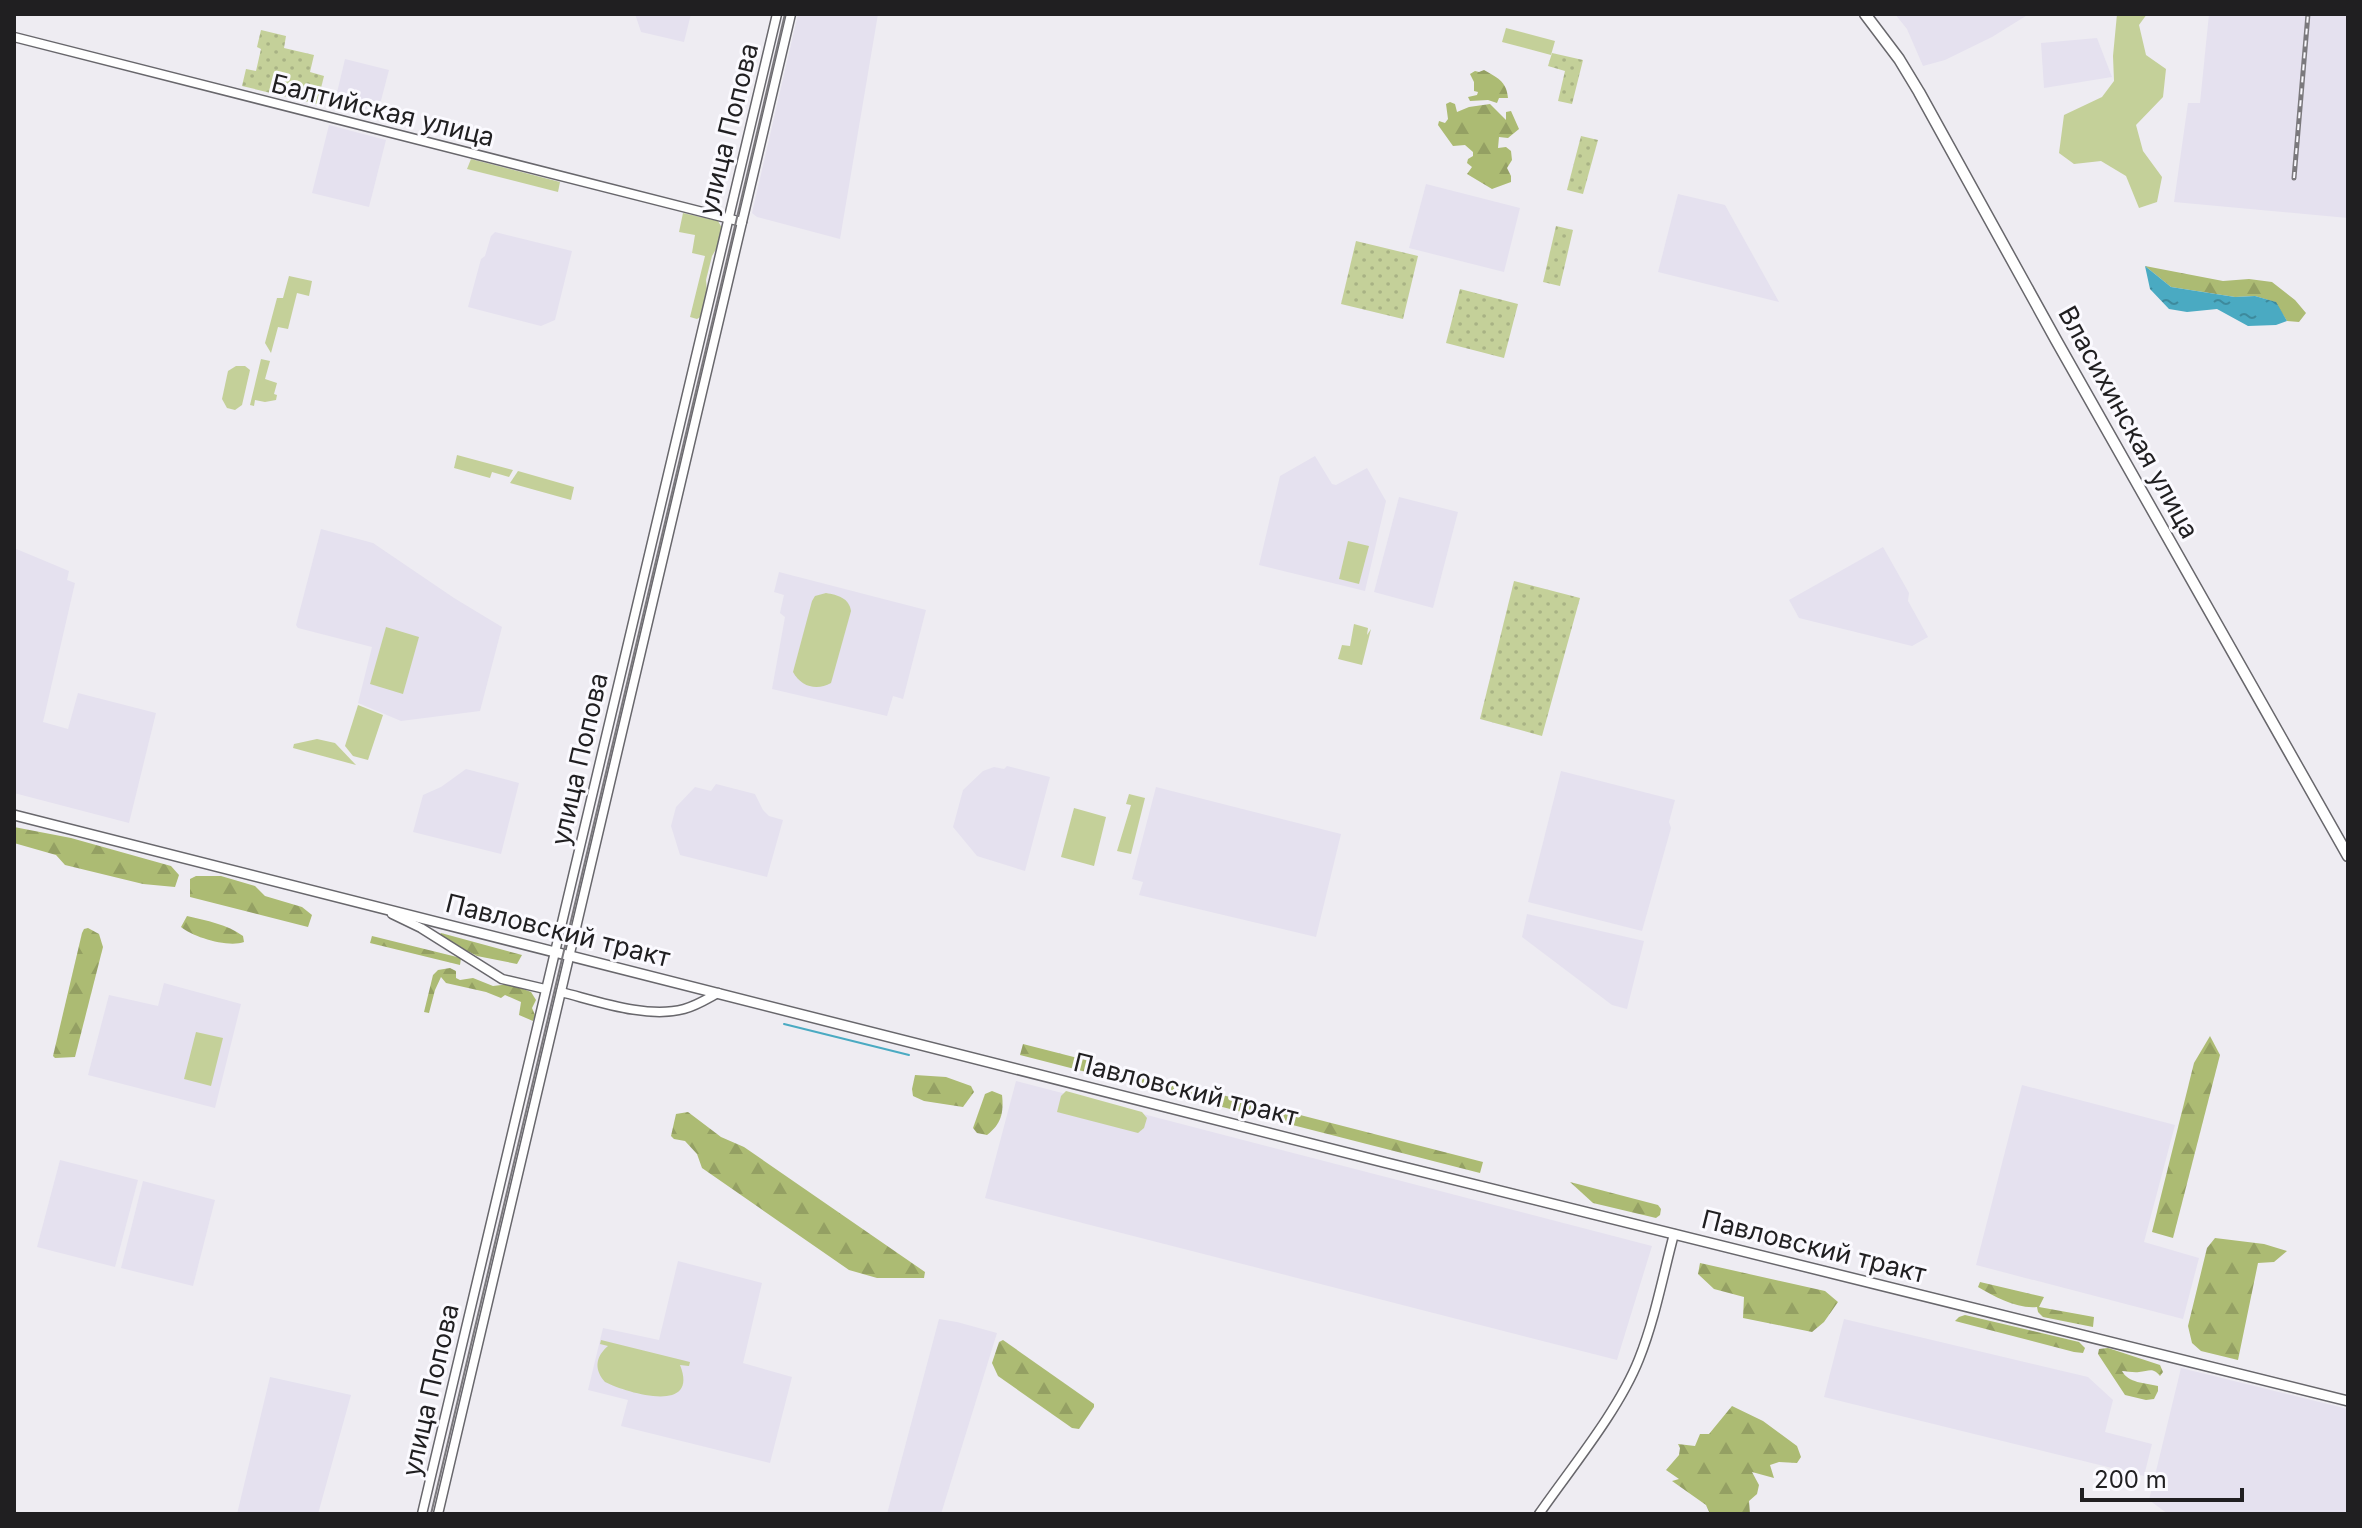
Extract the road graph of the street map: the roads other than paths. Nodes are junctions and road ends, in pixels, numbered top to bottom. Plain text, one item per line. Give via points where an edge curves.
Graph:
1 (777, 14) edge
2 (791, 14) edge
3 (1865, 14) edge
4 (14, 37) edge
5 (737, 174) junction
6 (753, 177) junction
7 (727, 218) junction
8 (742, 222) junction
9 (596, 773) junction
10 (612, 776) junction
11 (14, 815) edge
12 (2348, 856) edge
13 (376, 907) junction
14 (554, 952) junction
15 (570, 956) junction
16 (545, 989) junction
17 (561, 992) junction
18 (718, 993) junction
19 (515, 1118) junction
20 (530, 1122) junction
21 (1674, 1234) junction
22 (2348, 1401) edge
23 (422, 1514) edge
24 (438, 1514) edge
25 (1539, 1514) edge

1 - 5 main road, улица Попова
2 - 6 main road, улица Попова
3 - 12 highway, Власихинская улица via 1919,92
4 - 7 main road, Балтийская улица
5 - 6 main road
5 - 7 main road, улица Попова
6 - 8 main road, улица Попова
7 - 8 main road, Балтийская улица
7 - 9 main road, улица Попова
8 - 10 main road, улица Попова
9 - 10 main road
9 - 14 main road, улица Попова
10 - 15 main road, улица Попова
11 - 13 main road, Павловский тракт
13 - 14 main road, Павловский тракт
13 - 16 main road via 421,928 502,979
14 - 15 main road, Павловский тракт
14 - 16 main road, улица Попова
15 - 17 main road, улица Попова
15 - 18 main road, Павловский тракт
16 - 19 main road, улица Попова
17 - 18 main road via 621,1007 673,1011
17 - 20 main road, улица Попова
18 - 21 main road, Павловский тракт
19 - 20 main road
19 - 23 main road, улица Попова
20 - 24 main road, улица Попова
21 - 22 main road, Павловский тракт
21 - 25 main road via 1635,1368

